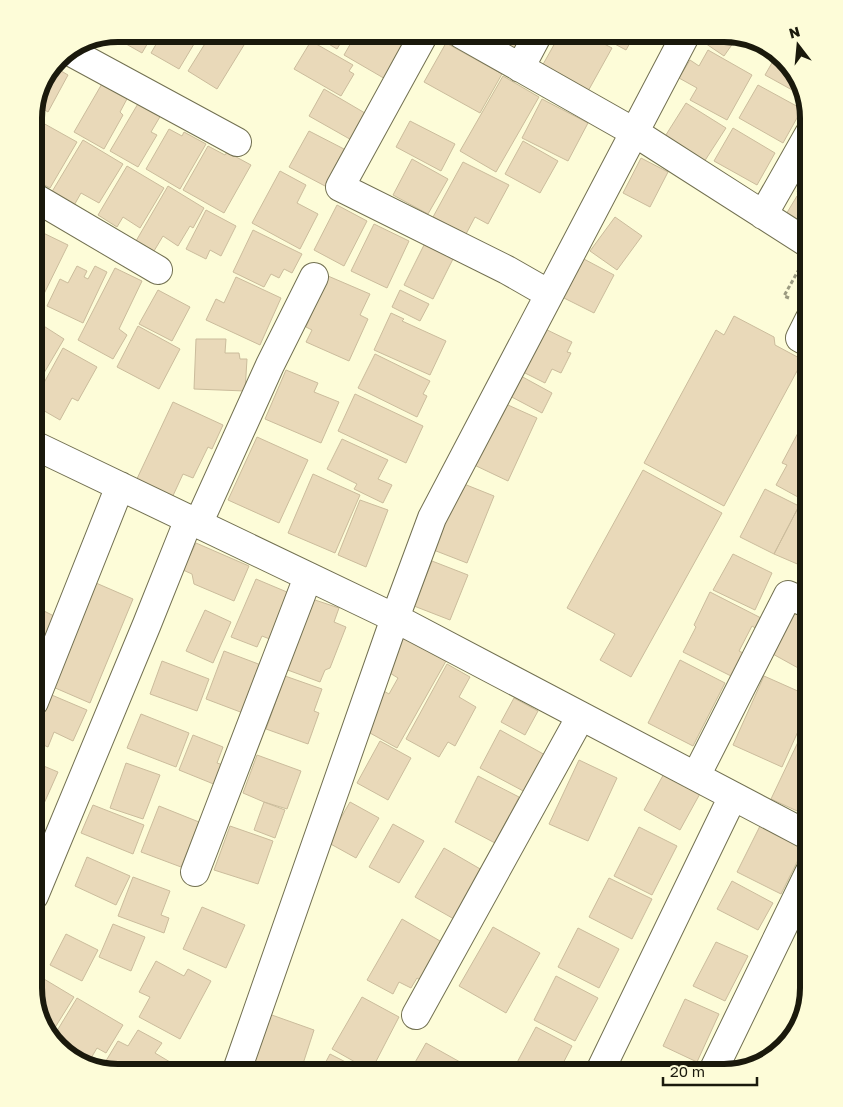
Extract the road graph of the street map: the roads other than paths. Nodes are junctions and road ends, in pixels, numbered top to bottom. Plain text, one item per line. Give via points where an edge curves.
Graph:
1 (419, 42) edge
2 (476, 43) edge
3 (533, 43) edge
4 (681, 43) edge
5 (77, 55) edge
6 (520, 68) junction
7 (634, 132) junction
8 (238, 142) dead end
9 (800, 150) edge
10 (43, 201) edge
11 (763, 215) junction
12 (800, 238) edge
13 (158, 270) dead end
14 (314, 277) dead end
15 (549, 294) junction
16 (43, 448) edge
17 (120, 486) junction
18 (194, 521) junction
19 (308, 577) junction
20 (800, 600) edge
21 (395, 618) junction
22 (42, 672) edge
23 (581, 716) junction
24 (696, 776) junction
25 (733, 796) junction
26 (800, 831) edge
27 (195, 872) dead end
28 (42, 876) edge
29 (800, 892) edge
30 (416, 1015) dead end
31 (239, 1064) edge
32 (603, 1064) edge
33 (716, 1064) edge

1 - 15 street via 340,186
2 - 6 street
3 - 6 street
4 - 7 street
5 - 8 street
6 - 7 street
7 - 11 street
7 - 15 street
9 - 11 street
10 - 13 street
11 - 12 street
14 - 18 street
15 - 21 street via 432,518
16 - 17 street
17 - 18 street
17 - 22 street
18 - 19 street
18 - 28 street
19 - 21 street
19 - 27 street
20 - 24 street via 788,594
21 - 23 street
21 - 31 street
23 - 24 street
23 - 30 street
24 - 25 street
25 - 26 street
25 - 32 street
29 - 33 street

